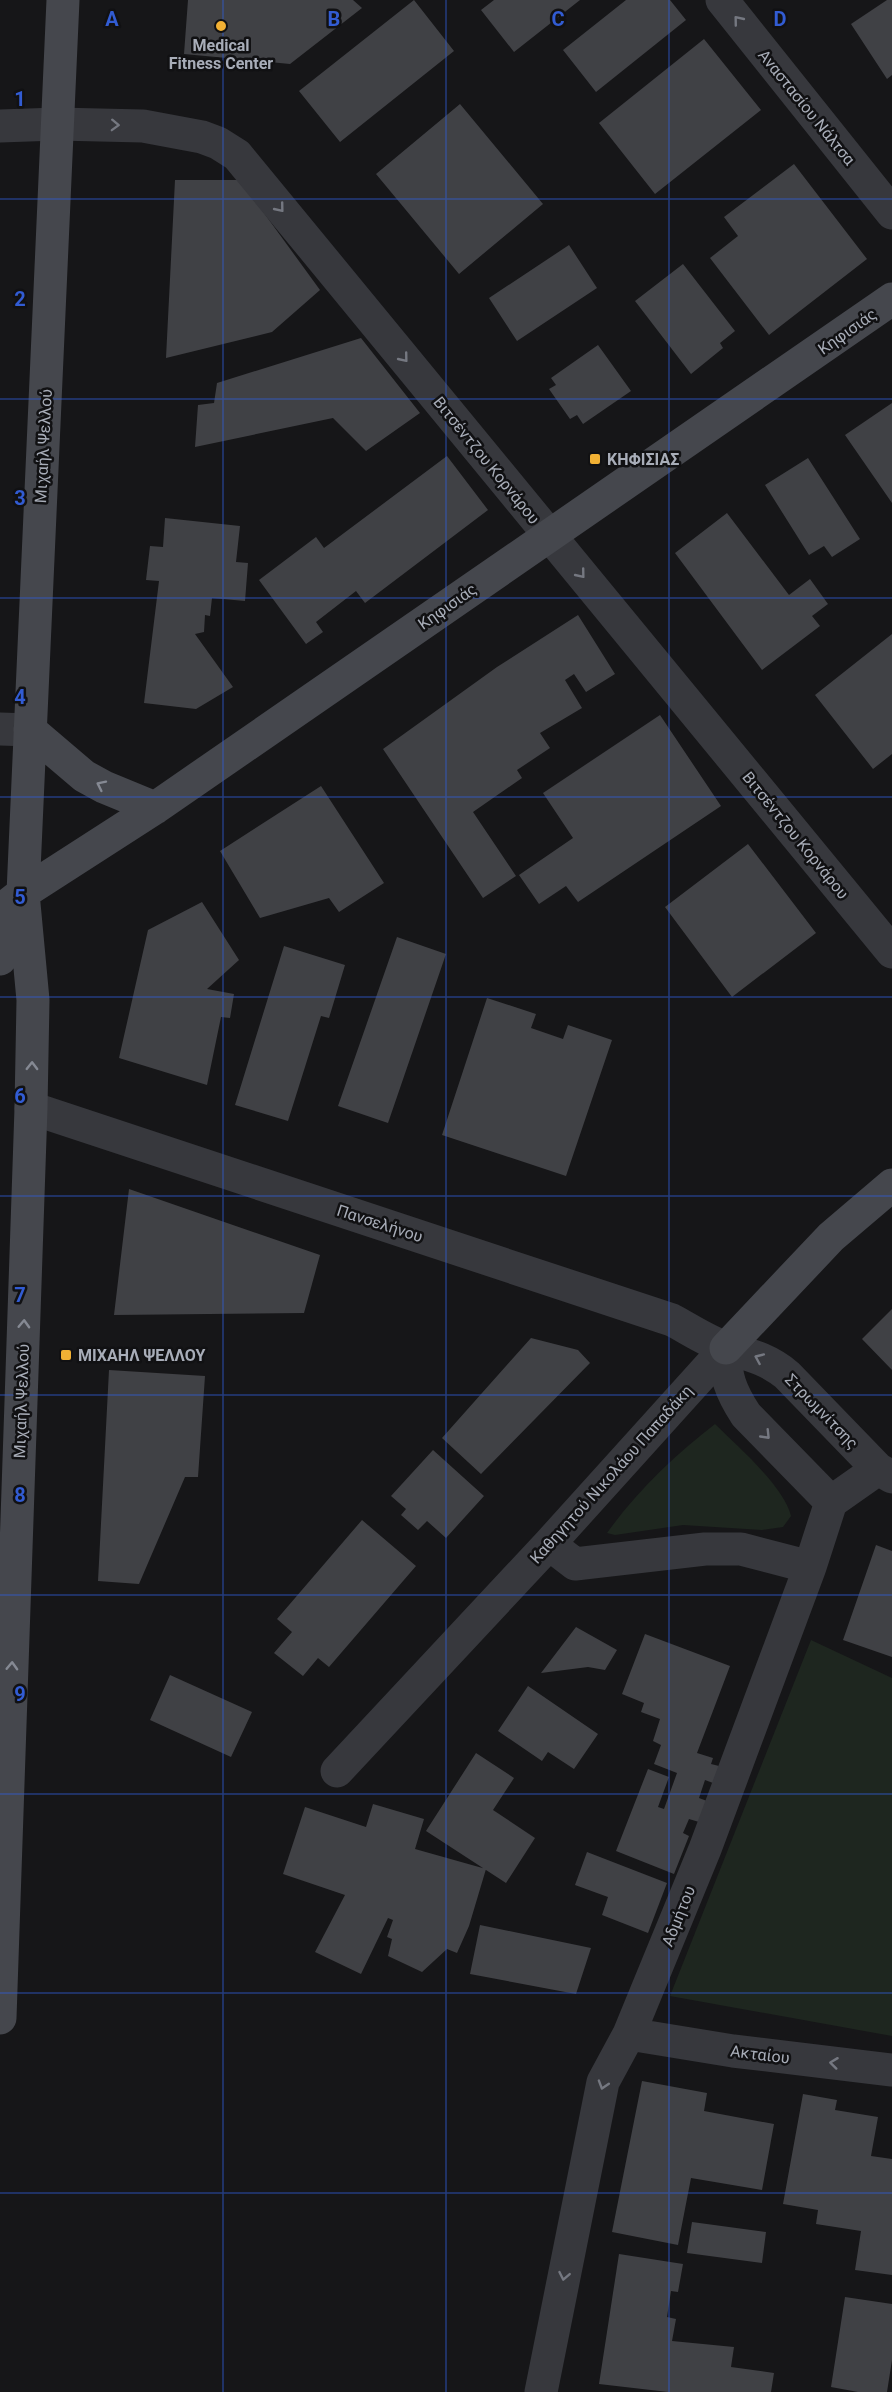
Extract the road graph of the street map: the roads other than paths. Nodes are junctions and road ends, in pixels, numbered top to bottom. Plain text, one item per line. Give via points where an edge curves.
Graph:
1 (63, 0) edge
2 (722, 0) edge
3 (57, 124) junction
4 (0, 126) edge
5 (892, 213) edge
6 (892, 299) edge
7 (549, 536) junction
8 (15, 729) edge
9 (155, 808) junction
10 (11, 902) edge
11 (892, 952) edge
12 (0, 959) edge
13 (31, 1108) junction
14 (892, 1185) edge
15 (726, 1348) junction
16 (885, 1473) edge
17 (831, 1502) junction
18 (549, 1544) junction
19 (810, 1567) junction
20 (337, 1771) dead end
21 (0, 2018) edge
22 (629, 2034) junction
23 (892, 2070) edge
24 (541, 2392) edge

1 - 3 main road, Μιχαήλ Ψελλού
5 -> 2 street, Αναστασίου Νάλτσα
3 - 4 street, Βιτσέντζου Κορνάρου
3 -> 7 street, Βιτσέντζου Κορνάρου via 143,126 173,131 218,143 237,155
3 - 8 main road, Μιχαήλ Ψελλού
6 - 7 main road, Κηφισιάς
7 - 9 main road, Κηφισιάς
7 -> 11 street, Βιτσέντζου Κορνάρου
9 -> 8 main road via 84,777
8 - 10 main road, Μιχαήλ Ψελλού
9 - 10 main road, Κηφισιάς
10 - 12 main road, Μιχαήλ Ψελλού
13 -> 10 main road, Μιχαήλ Ψελλού via 33,1000
13 - 15 street, Πανσελήνου via 672,1320
21 -> 13 main road, Μιχαήλ Ψελλού
14 - 15 main road, Καθηγητού Νικολάου Παπαδάκη via 831,1237
16 -> 15 street, Στρωμνίτσης via 777,1366 758,1356
15 -> 17 street via 724,1368 746,1415
15 - 18 street, Καθηγητού Νικολάου Παπαδάκη
16 - 17 street
17 - 19 street, Αδμήτου
18 - 19 street via 575,1564 705,1549 741,1549
18 - 20 street, Καθηγητού Νικολάου Παπαδάκη
19 - 22 street, Αδμήτου via 705,1849
23 -> 22 street, Ακταίου
22 -> 24 street, Αδμήτου via 603,2082

